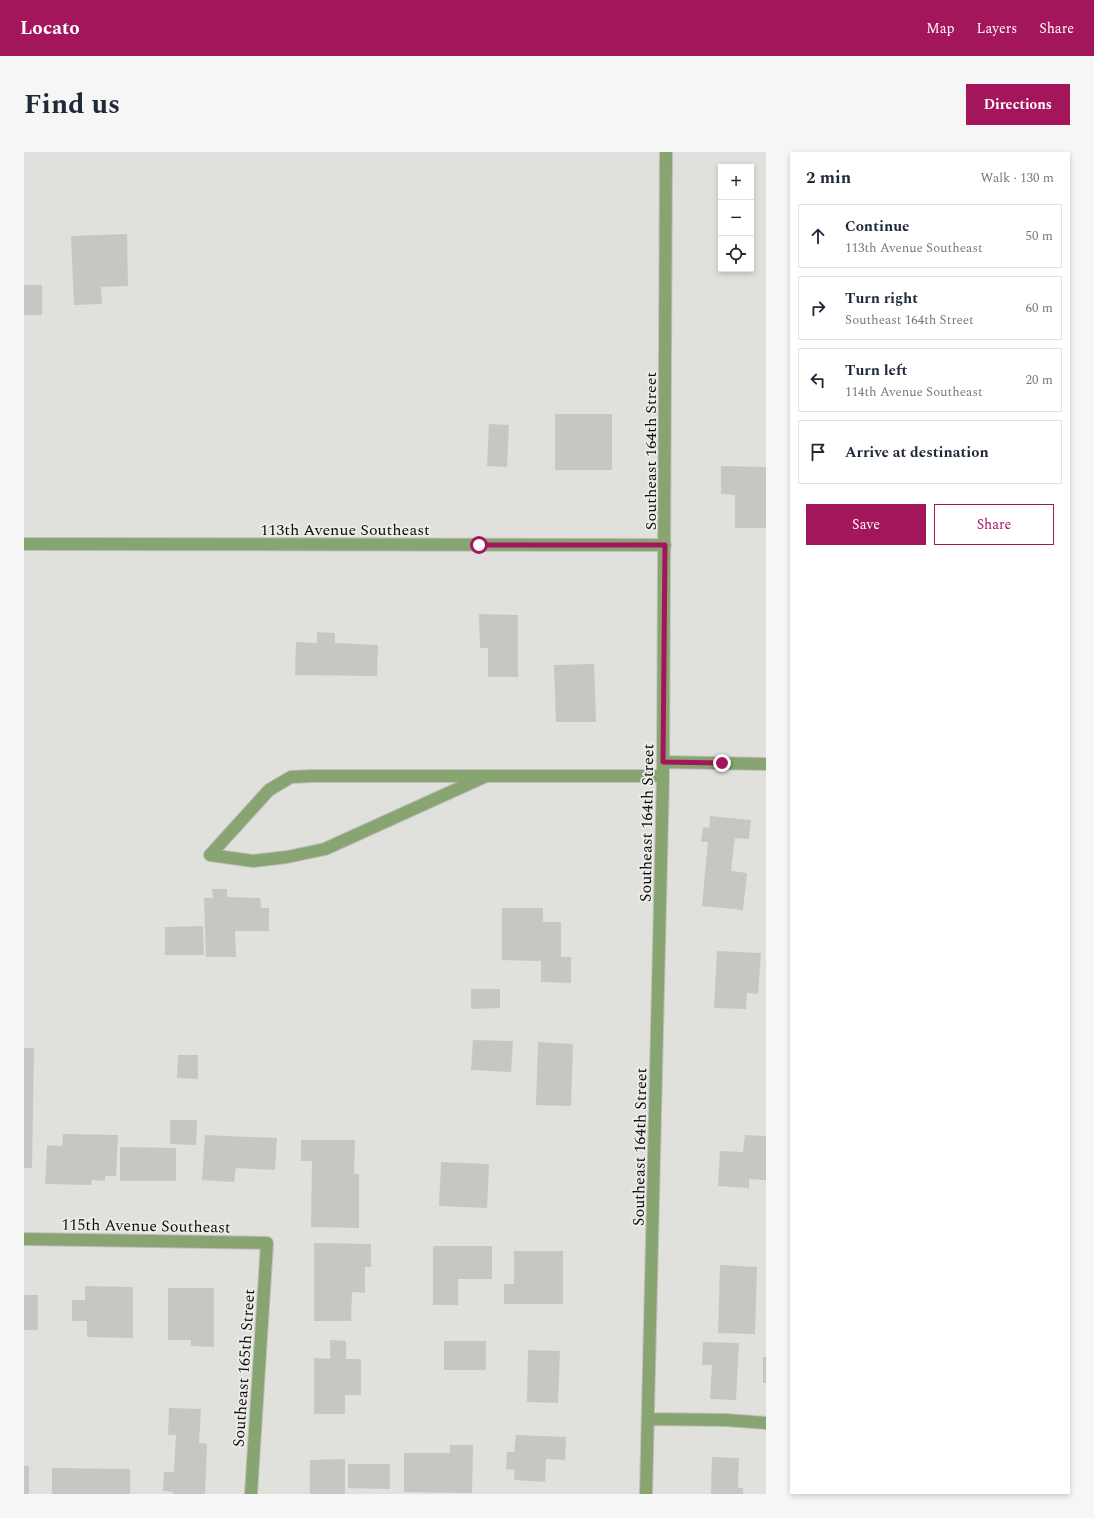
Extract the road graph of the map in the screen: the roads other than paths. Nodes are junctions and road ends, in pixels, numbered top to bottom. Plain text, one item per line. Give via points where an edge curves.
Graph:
1 (666, 152) edge
2 (24, 544) edge
3 (665, 545) junction
4 (663, 762) junction
5 (766, 764) edge
6 (486, 776) junction
7 (663, 776) junction
8 (24, 1239) edge
9 (267, 1243) joint
10 (648, 1419) junction
11 (766, 1423) edge
12 (251, 1494) edge
13 (646, 1494) edge

1 - 3 street, Southeast 164th Street
2 - 3 street, 113th Avenue Southeast
3 - 4 street, Southeast 164th Street
4 - 5 street
4 - 7 street, Southeast 164th Street
6 - 6 street via 291,777 269,790 210,855 253,861 325,849
6 - 7 street
7 - 10 street, Southeast 164th Street
8 - 9 street, 115th Avenue Southeast
9 - 12 street, Southeast 165th Street
10 - 11 street
10 - 13 street, Southeast 164th Street

